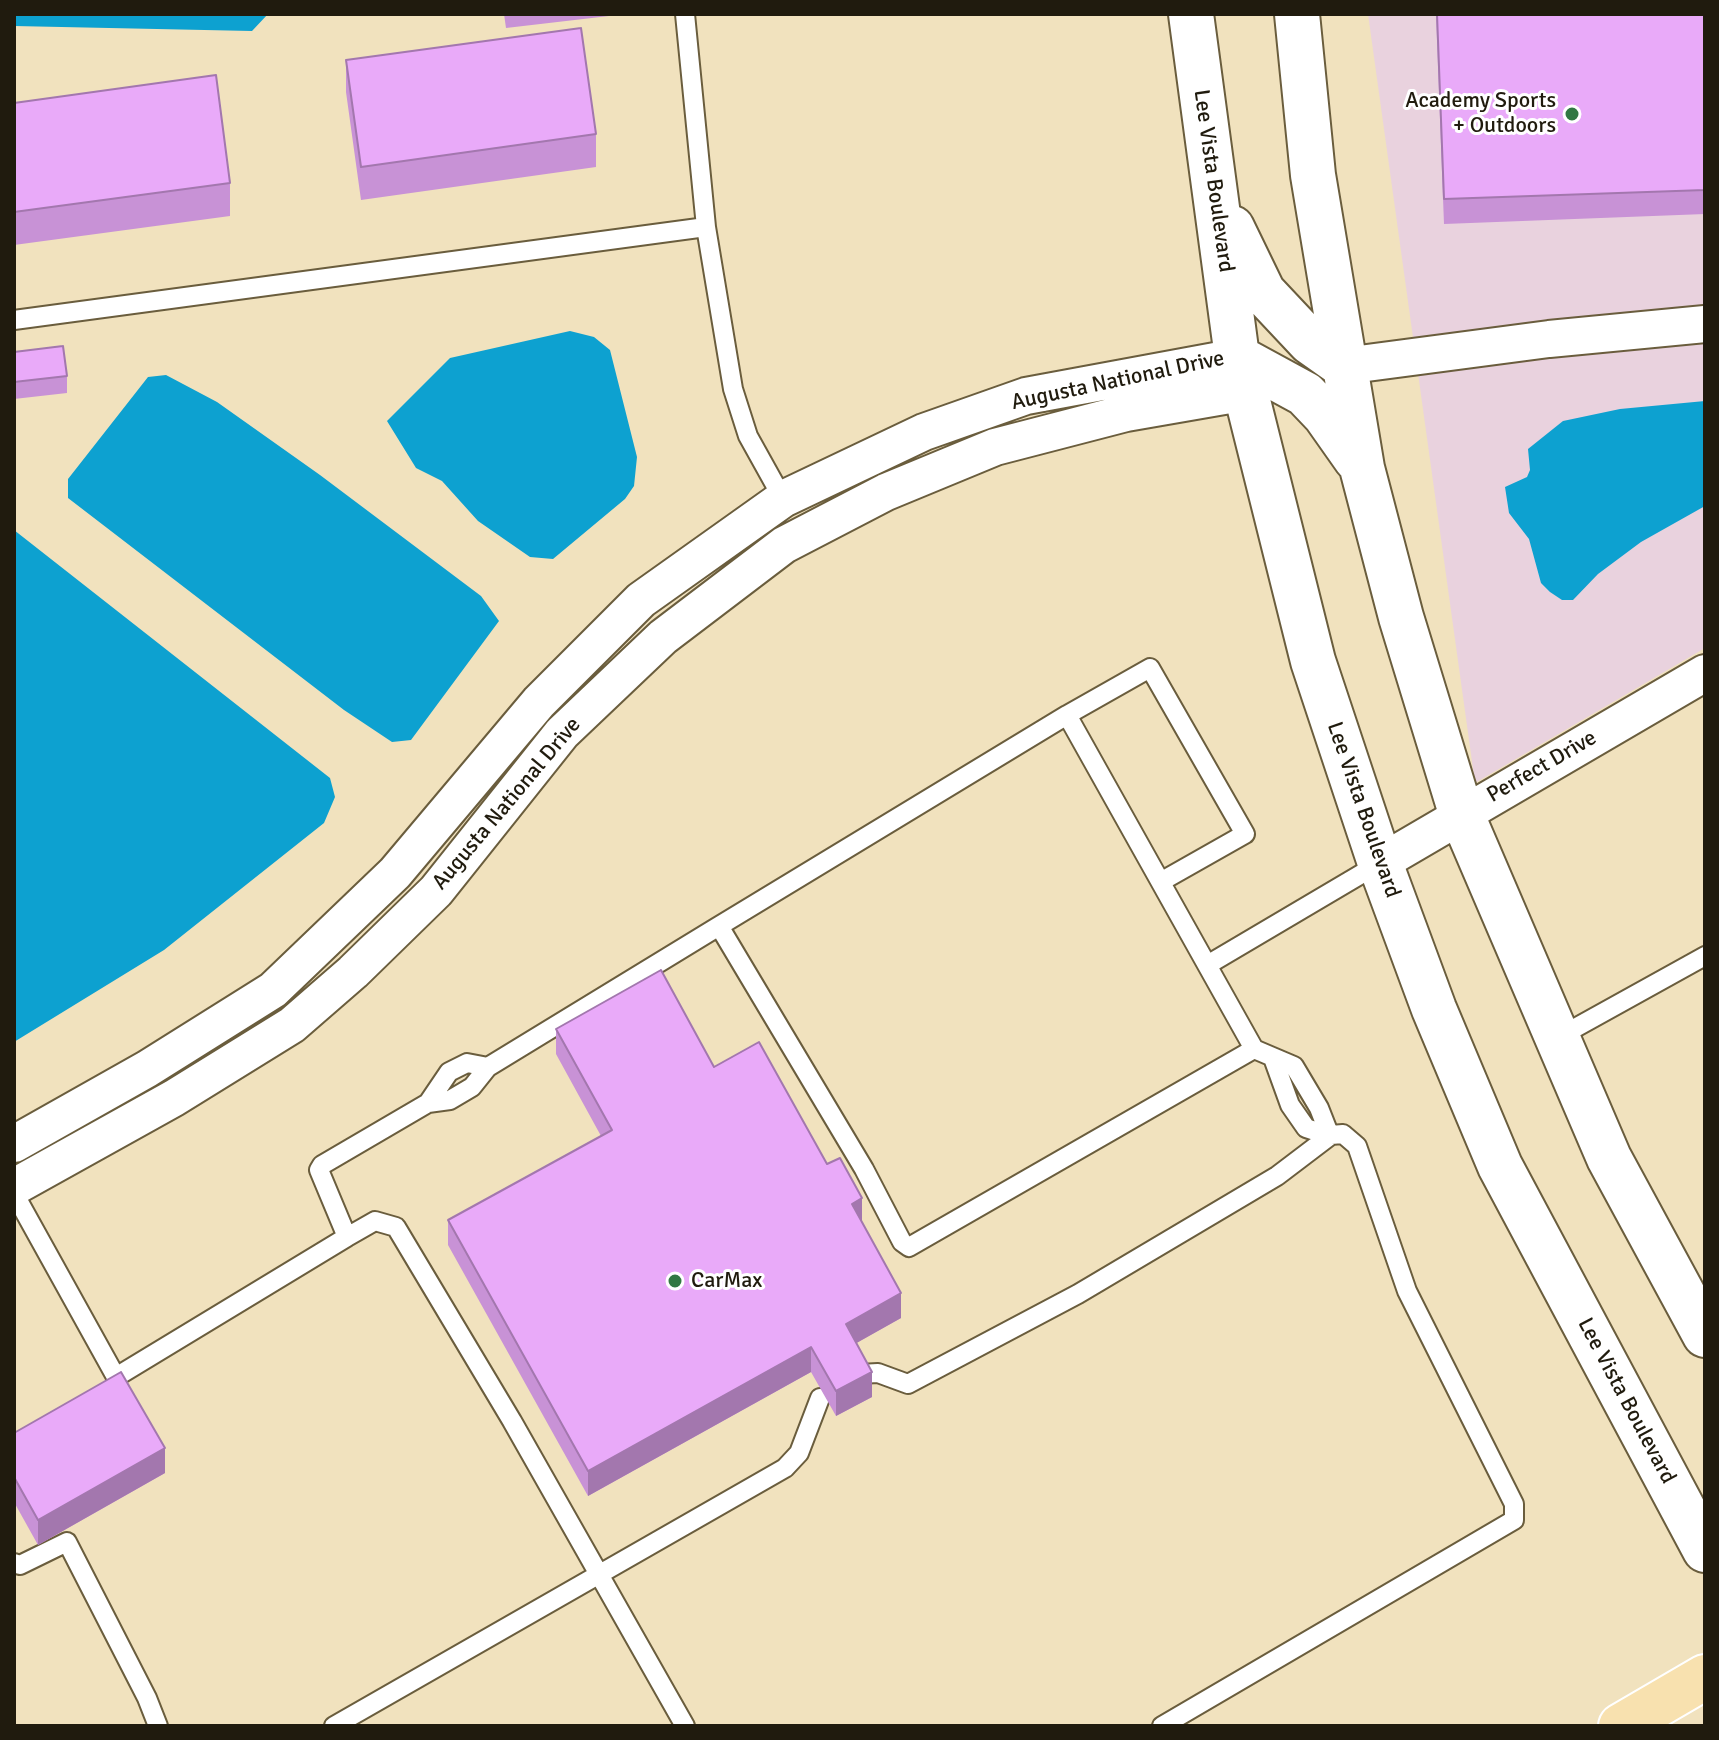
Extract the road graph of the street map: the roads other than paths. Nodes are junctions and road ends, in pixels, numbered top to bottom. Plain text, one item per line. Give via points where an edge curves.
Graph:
1 (685, 14) edge
2 (1191, 14) edge
3 (1297, 14) edge
4 (1215, 194) junction
5 (706, 227) junction
6 (14, 320) edge
7 (1705, 324) edge
8 (1344, 366) junction
9 (1242, 374) junction
10 (1362, 468) junction
11 (783, 499) junction
12 (1705, 673) edge
13 (1067, 715) junction
14 (1461, 813) junction
15 (1380, 863) junction
16 (1162, 881) junction
17 (719, 926) junction
18 (1705, 956) edge
19 (1209, 964) junction
20 (1557, 1038) junction
21 (1254, 1049) junction
22 (1330, 1136) junction
23 (14, 1144) edge
24 (14, 1190) edge
25 (347, 1237) junction
26 (1705, 1335) edge
27 (860, 1374) edge
28 (820, 1398) dead end
29 (1705, 1550) edge
30 (14, 1563) edge
31 (598, 1574) junction
32 (1705, 1677) edge
33 (158, 1726) edge
34 (334, 1726) edge
35 (685, 1726) edge
36 (1162, 1726) edge
37 (1621, 1726) edge

1 - 5 lane
2 - 4 street, Lee Vista Boulevard
3 - 8 street via 1313,175
4 - 8 street via 1263,292 1310,342
4 - 9 street, Lee Vista Boulevard
5 - 6 lane
5 - 11 lane via 733,389 748,436
7 - 8 street
8 - 10 street
9 - 10 street via 1305,394
9 - 11 street, Augusta National Drive via 1026,396 924,432
9 - 15 street, Lee Vista Boulevard via 1313,661
9 - 24 street, Augusta National Drive via 1126,413 995,447 886,492 784,545 663,637 562,733 436,891 292,1025
10 - 14 street
11 - 23 street, Augusta National Drive via 641,600 539,702 395,873 273,990
12 - 14 street, Perfect Drive
13 - 16 lane
13 - 16 lane via 1150,668 1237,820 1245,834
13 - 17 lane
14 - 15 street, Perfect Drive
14 - 20 street
15 - 19 lane
15 - 29 street, Lee Vista Boulevard via 1500,1166
16 - 19 lane
17 - 21 lane via 909,1247
17 - 25 lane via 488,1067 472,1087 450,1100 428,1103 322,1165 319,1170
18 - 20 lane
19 - 21 lane
20 - 26 street via 1609,1158
21 - 22 lane via 1273,1058 1290,1105 1306,1128
22 - 27 lane via 1277,1176 1092,1286 908,1384 878,1373
22 - 36 lane via 1343,1134 1357,1146 1407,1291 1514,1504 1514,1520
24 - 25 lane via 110,1380
25 - 31 lane via 375,1221 396,1227
28 - 31 lane via 792,1463
30 - 33 lane via 20,1565 67,1542
31 - 34 lane
31 - 35 lane
32 - 37 main road

